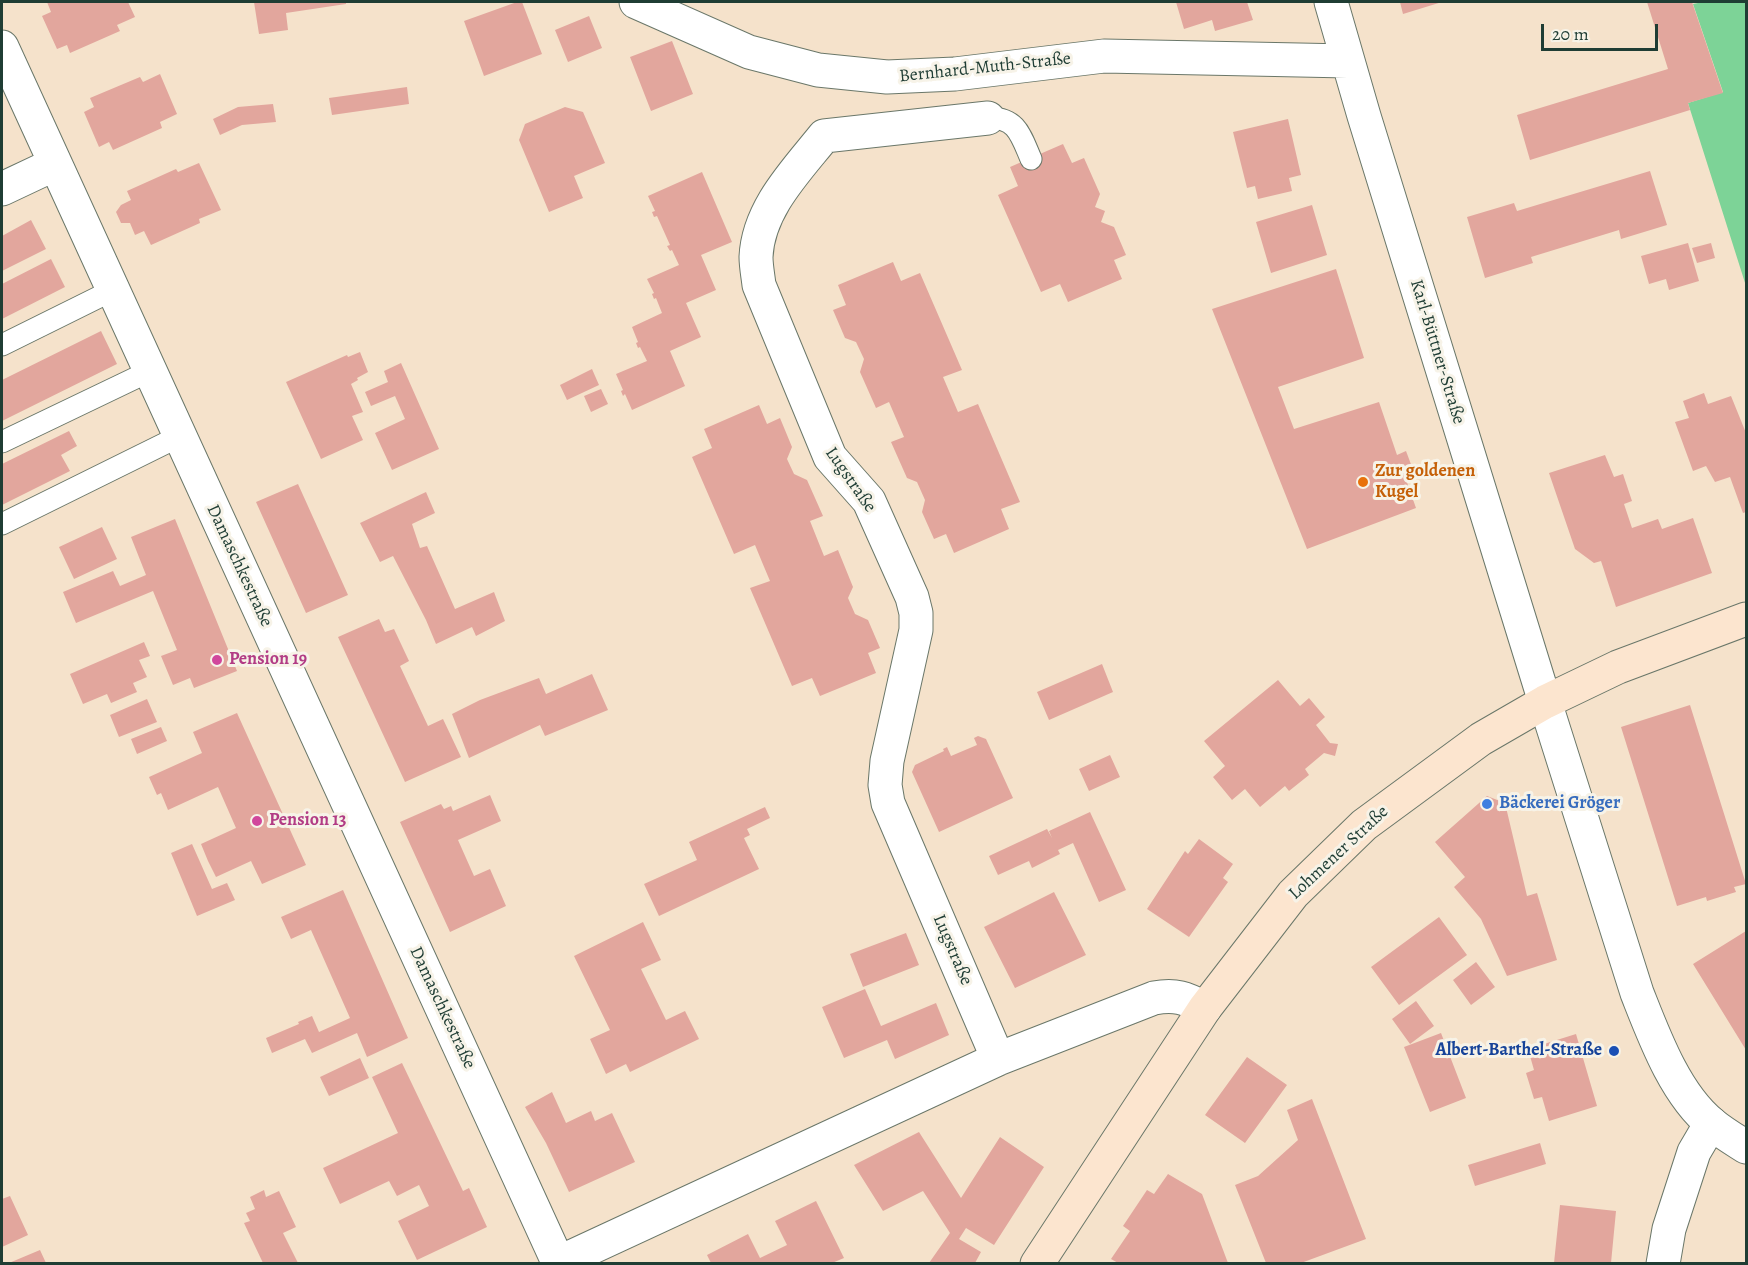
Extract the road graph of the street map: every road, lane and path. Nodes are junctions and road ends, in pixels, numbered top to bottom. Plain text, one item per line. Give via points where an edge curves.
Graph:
1 (636, 2) edge
2 (1331, 2) edge
3 (2, 47) edge
4 (1348, 61) junction
5 (988, 118) joint
6 (1032, 159) dead end
7 (55, 164) junction
8 (2, 189) edge
9 (113, 290) junction
10 (2, 345) edge
11 (150, 371) junction
12 (180, 436) junction
13 (2, 442) edge
14 (2, 524) edge
15 (1746, 619) edge
16 (1545, 702) junction
17 (1205, 1008) junction
18 (998, 1059) junction
19 (1711, 1123) junction
20 (1746, 1147) edge
21 (557, 1263) edge
22 (1037, 1263) edge
23 (1663, 1263) edge

1 - 4 street, Bernhard-Muth-Straße via 749,52 818,69 887,77 955,74 1104,56
2 - 4 street, Karl-Büttner-Straße
3 - 7 street, Damaschkestraße
4 - 16 street, Karl-Büttner-Straße
5 - 6 lane via 1010,122
5 - 18 street, Lugstraße via 824,136 781,189 761,231 756,257 759,285 830,457 869,501 912,597 916,630 887,761 886,794
7 - 8 street
7 - 9 street, Damaschkestraße
9 - 10 lane
9 - 11 street, Damaschkestraße
11 - 12 street, Damaschkestraße
11 - 13 lane
12 - 14 lane
12 - 21 street, Damaschkestraße
15 - 16 main road, Lohmener Straße via 1618,667
16 - 17 main road, Lohmener Straße via 1481,739 1364,825 1293,894
16 - 19 street via 1653,1034 1683,1091
17 - 18 street via 1183,997 1154,998
17 - 22 main road, Lohmener Straße
18 - 21 street
19 - 20 street
19 - 23 street via 1694,1152 1669,1228

